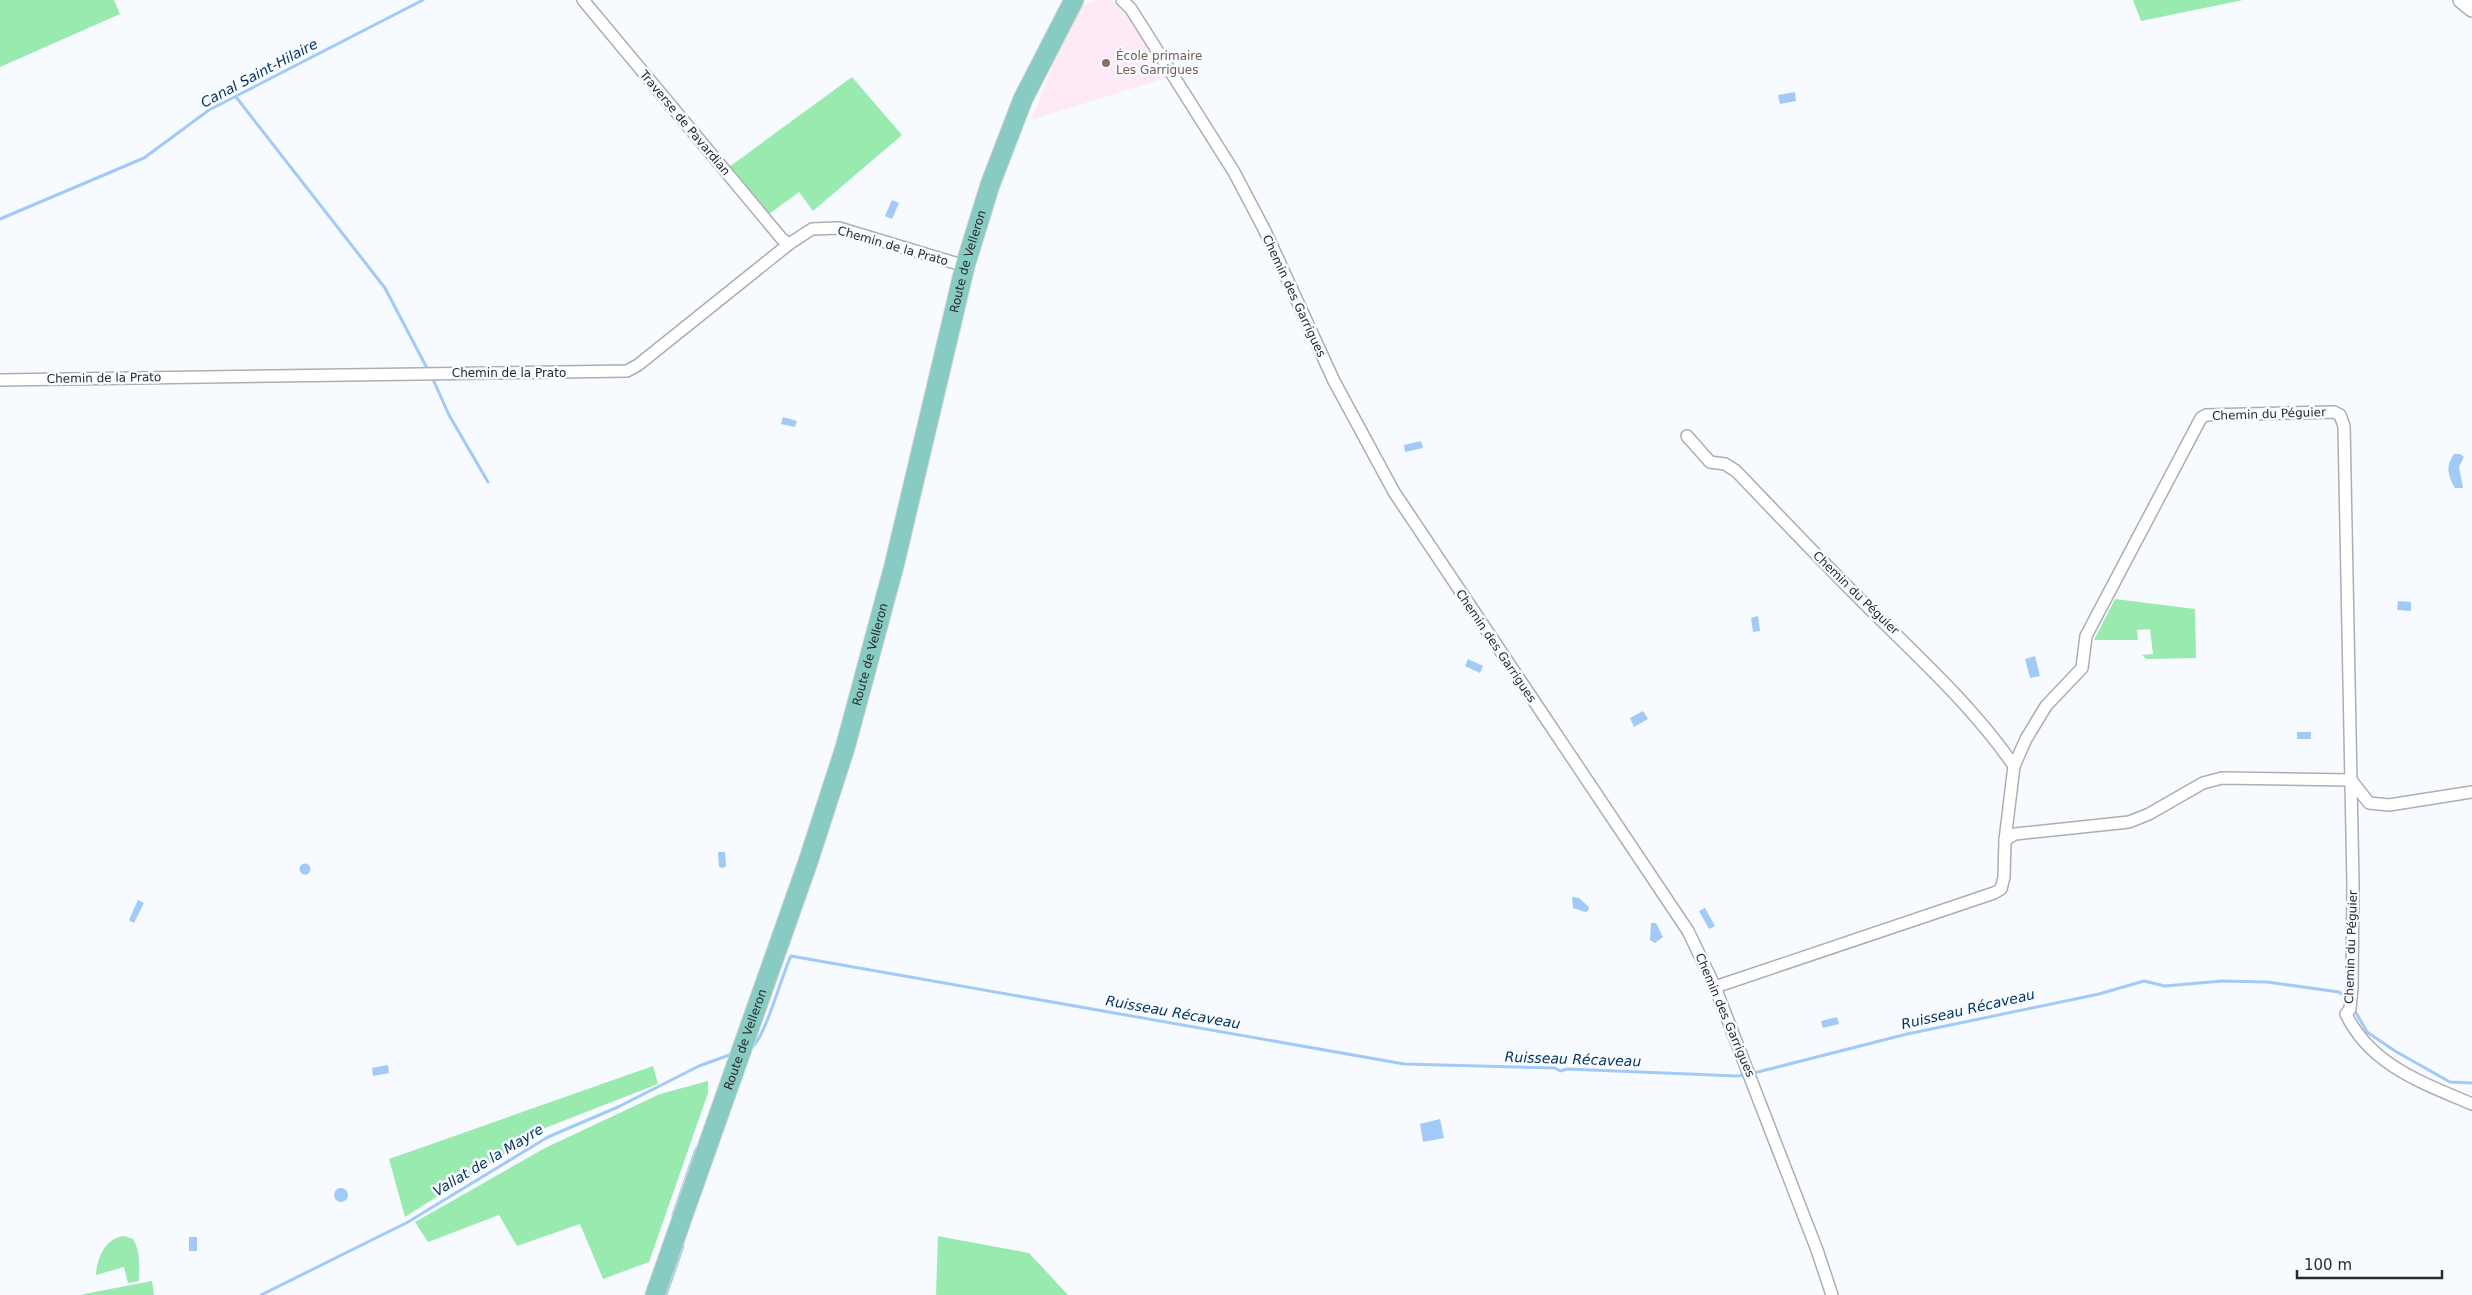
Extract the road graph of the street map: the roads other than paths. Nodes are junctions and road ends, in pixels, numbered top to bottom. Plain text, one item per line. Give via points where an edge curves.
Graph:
1 (583, 0) edge
2 (1122, 0) edge
3 (2461, 0) edge
4 (1075, 3) edge
5 (1129, 5) edge
6 (2472, 9) edge
7 (789, 244) junction
8 (965, 266) junction
9 (0, 380) edge
10 (1687, 436) dead end
11 (2014, 766) junction
12 (2350, 780) junction
13 (2472, 792) edge
14 (2005, 840) junction
15 (1715, 987) junction
16 (2472, 1104) edge
17 (655, 1295) edge
18 (1832, 1295) edge

1 - 7 street, Traverse de Pavardian
2 - 5 street, Chemin des Garrigues
3 - 6 street
4 - 8 main road, Route de Velleron via 1023,99 990,185
5 - 15 street, Chemin des Garrigues via 1234,172 1334,381 1394,492 1688,931
7 - 8 street, Chemin de la Prato via 812,229 839,228
7 - 9 street, Chemin de la Prato via 638,366 627,371
8 - 17 main road, Route de Velleron via 894,566 845,748
10 - 11 street, Chemin du Péguier via 1710,462 1725,464 1736,471 1902,638 1992,737
11 - 12 street, Chemin du Péguier via 2046,706 2082,668 2086,636 2201,418 2206,415 2334,412 2340,415 2344,426
11 - 14 street, Chemin du Péguier
12 - 13 street via 2369,804 2389,805
12 - 14 street via 2222,778 2203,783 2129,822 2014,834
12 - 16 street, Chemin du Péguier via 2352,987 2350,1009 2346,1014 2363,1042 2392,1066
14 - 15 street, Chemin du Péguier via 2004,878 2001,889 1994,893
15 - 18 street, Chemin des Garrigues via 1818,1250

